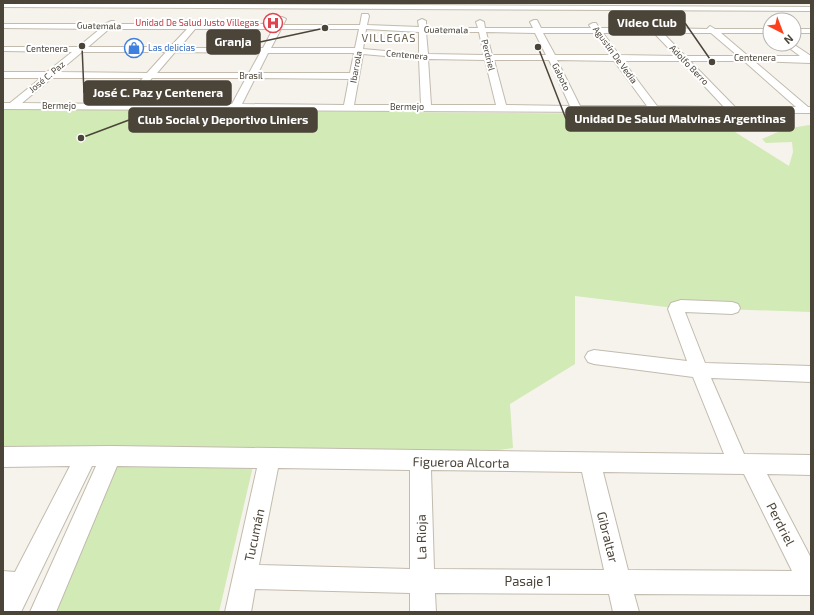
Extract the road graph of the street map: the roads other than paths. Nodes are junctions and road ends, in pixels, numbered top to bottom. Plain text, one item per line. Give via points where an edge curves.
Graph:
1 (730, 3) edge
2 (796, 3) edge
3 (24, 4) edge
4 (57, 4) edge
5 (134, 4) edge
6 (212, 4) edge
7 (290, 4) edge
8 (3, 5) edge
9 (368, 5) edge
10 (421, 5) edge
11 (475, 5) edge
12 (526, 6) edge
13 (632, 6) edge
14 (683, 6) edge
15 (738, 8) junction
16 (809, 10) edge
17 (583, 11) edge
18 (3, 26) edge
19 (24, 26) junction
20 (108, 26) junction
21 (193, 26) junction
22 (279, 26) junction
23 (363, 26) junction
24 (762, 26) edge
25 (422, 30) junction
26 (482, 31) junction
27 (539, 31) junction
28 (597, 31) junction
29 (657, 31) junction
30 (713, 31) junction
31 (762, 31) edge
32 (14, 32) dead end
33 (3, 49) edge
34 (79, 50) junction
35 (172, 51) junction
36 (265, 51) junction
37 (359, 51) junction
38 (800, 52) edge
39 (424, 56) junction
40 (489, 57) junction
41 (552, 57) junction
42 (618, 58) junction
43 (683, 58) junction
44 (746, 58) junction
45 (810, 59) edge
46 (3, 75) edge
47 (48, 75) junction
48 (150, 76) junction
49 (252, 76) junction
50 (354, 76) junction
51 (8, 106) edge
52 (123, 106) junction
53 (349, 107) junction
54 (426, 107) junction
55 (501, 107) junction
56 (576, 107) junction
57 (235, 108) junction
58 (653, 108) junction
59 (732, 109) junction
60 (808, 110) edge
61 (732, 308) dead end
62 (594, 357) dead end
63 (698, 370) junction
64 (811, 374) edge
65 (86, 456) junction
66 (111, 456) junction
67 (3, 457) edge
68 (269, 459) junction
69 (420, 461) junction
70 (590, 463) junction
71 (744, 464) junction
72 (811, 465) edge
73 (245, 577) junction
74 (422, 581) junction
75 (619, 581) junction
76 (811, 583) edge
77 (12, 584) edge
78 (8, 612) edge
79 (43, 612) edge
80 (238, 612) edge
81 (424, 612) edge
82 (626, 612) edge

1 - 15 street
2 - 16 street
3 - 4 street
3 - 8 street
4 - 5 street
4 - 19 street
5 - 6 street
5 - 20 street, José C. Paz
6 - 7 street
6 - 21 street
7 - 9 street
7 - 22 street
9 - 10 street
9 - 23 street, Ibarrola
10 - 11 street
10 - 25 street
11 - 12 street
11 - 26 street, Perdriel
12 - 17 street
12 - 27 street, Gaboto
13 - 14 street
13 - 17 street
13 - 29 street, Adolfo Berro
14 - 15 street
14 - 30 street
15 - 16 street
15 - 24 street
17 - 28 street, Agustín De Vedia
18 - 19 street, Guatemala
19 - 20 street, Guatemala
19 - 32 street
20 - 21 street, Guatemala
20 - 34 street, José C. Paz
21 - 22 street, Guatemala
21 - 35 street
22 - 23 street, Guatemala
22 - 36 street
23 - 25 street, Guatemala
23 - 37 street, Ibarrola
25 - 26 street, Guatemala
25 - 39 street
26 - 27 street, Guatemala
26 - 40 street, Perdriel
27 - 28 street, Guatemala
27 - 41 street, Gaboto
28 - 29 street, Guatemala
28 - 42 street, Agustín De Vedia
29 - 30 street, Guatemala
29 - 43 street, Adolfo Berro
30 - 31 street, Guatemala
30 - 44 street
33 - 34 street, Centenera
34 - 35 street, Centenera
34 - 47 street, José C. Paz
35 - 36 street, Centenera
35 - 48 street
36 - 37 street, Centenera
36 - 49 street
37 - 39 street, Centenera
37 - 50 street, Ibarrola
38 - 45 street
39 - 40 street, Centenera
39 - 54 street
40 - 41 street, Centenera
40 - 55 street, Perdriel
41 - 42 street, Centenera
41 - 56 street, Gaboto
42 - 43 street, Centenera
42 - 58 street, Agustín De Vedia
43 - 44 street, Centenera
43 - 59 street, Adolfo Berro
44 - 45 street, Centenera
44 - 60 street
46 - 47 street, Brasil
47 - 48 street, Brasil
47 - 51 street, José C. Paz
48 - 49 street, Brasil
48 - 52 street
49 - 50 street, Brasil
49 - 57 street
50 - 53 street, Ibarrola
51 - 52 street, Bermejo
52 - 57 street, Bermejo
53 - 54 street, Bermejo
53 - 57 street, Bermejo
54 - 55 street, Bermejo
55 - 56 street, Bermejo
56 - 58 street, Bermejo
58 - 59 street, Bermejo
59 - 60 street, Bermejo
61 - 63 street, Perdriel via 681,306 676,309
62 - 63 street
63 - 64 street
63 - 71 street, Perdriel
65 - 66 street, Figueroa Alcorta
65 - 67 street, Figueroa Alcorta
65 - 77 street
66 - 68 street, Figueroa Alcorta
66 - 79 street
68 - 69 street, Figueroa Alcorta
68 - 73 street, Tucumán
69 - 70 street, Figueroa Alcorta
69 - 74 street, La Rioja
70 - 71 street, Figueroa Alcorta
70 - 75 street, Gibraltar
71 - 72 street, Figueroa Alcorta
71 - 76 street, Perdriel
73 - 74 street, Pasaje 1
73 - 80 street, Tucumán
74 - 75 street, Pasaje 1
74 - 81 street, La Rioja
75 - 76 street, Pasaje 1
75 - 82 street, Gibraltar
77 - 78 street

